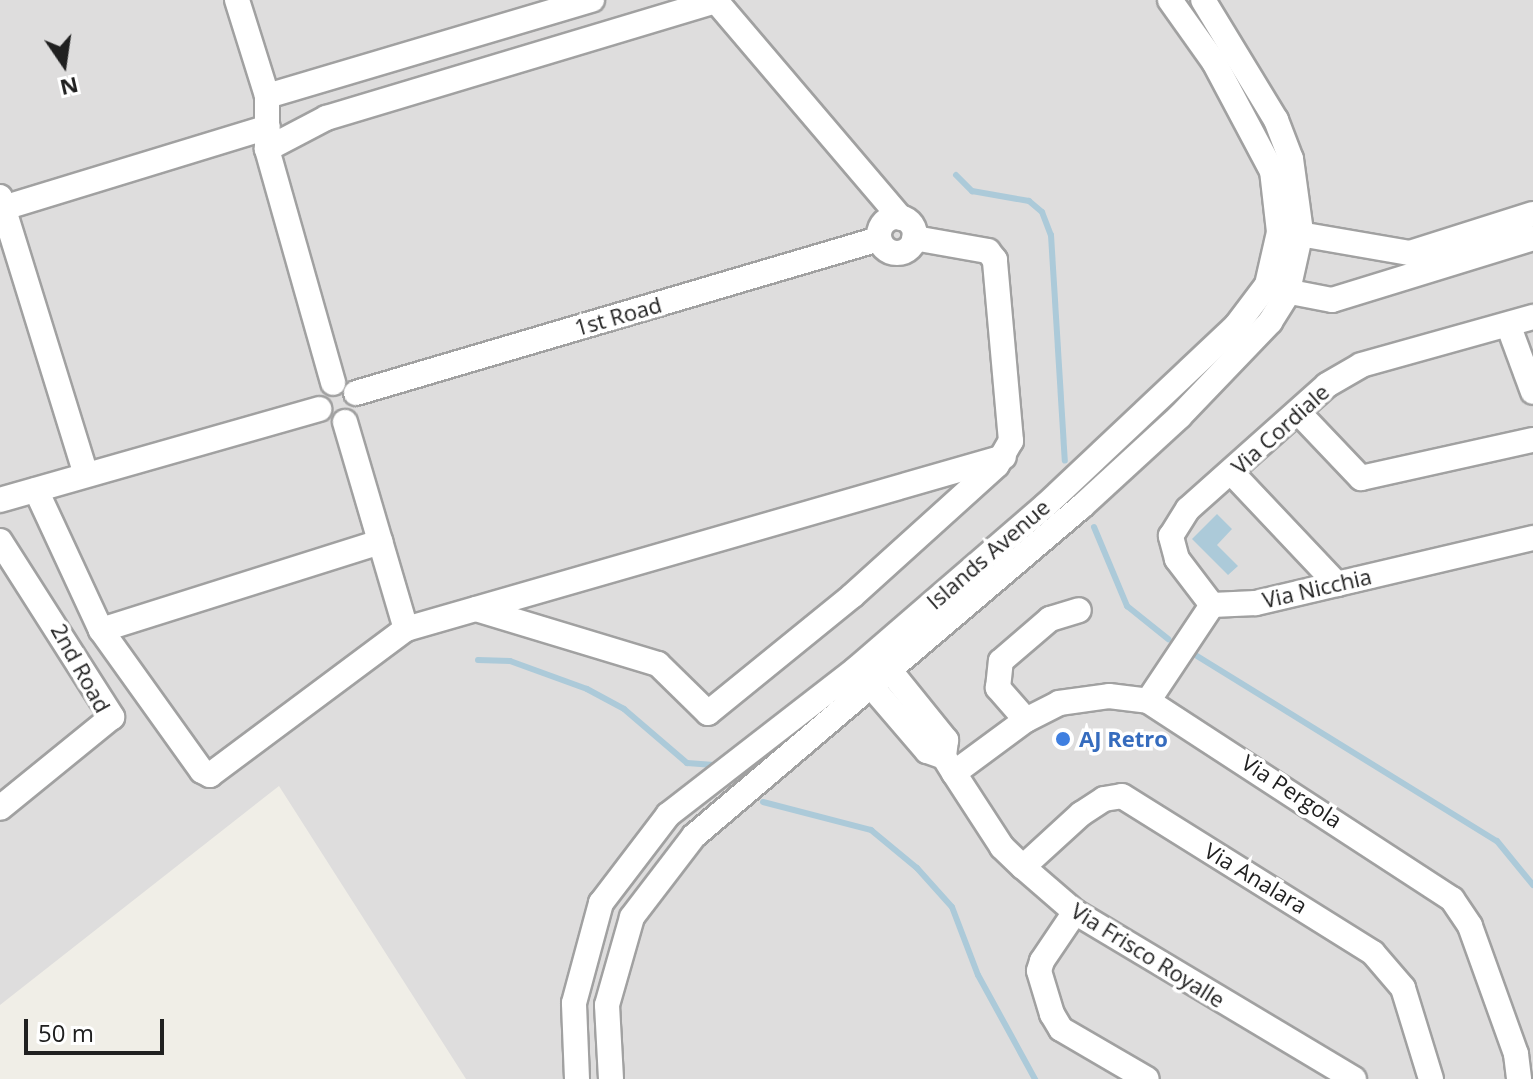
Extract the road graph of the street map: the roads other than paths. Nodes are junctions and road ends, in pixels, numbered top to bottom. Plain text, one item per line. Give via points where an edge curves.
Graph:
1 (237, 0) edge
2 (592, 0) edge
3 (1170, 0) edge
4 (1203, 0) edge
5 (267, 96) junction
6 (267, 138) junction
7 (1, 205) edge
8 (1533, 214) edge
9 (908, 228) junction
10 (1290, 232) junction
11 (1533, 238) edge
12 (1413, 264) junction
13 (1277, 290) junction
14 (1533, 317) edge
15 (1509, 327) junction
16 (333, 383) junction
17 (1533, 392) edge
18 (356, 393) junction
19 (319, 409) junction
20 (1299, 413) junction
21 (345, 422) junction
22 (1533, 440) edge
23 (1004, 457) junction
24 (1232, 473) junction
25 (86, 474) junction
26 (36, 490) junction
27 (0, 500) edge
28 (1533, 538) edge
29 (0, 541) edge
30 (380, 542) junction
31 (1337, 584) junction
32 (1212, 605) junction
33 (476, 609) junction
34 (1079, 610) dead end
35 (406, 629) junction
36 (101, 630) junction
37 (882, 660) junction
38 (863, 676) junction
39 (1148, 701) junction
40 (1026, 720) junction
41 (949, 765) junction
42 (0, 808) edge
43 (1023, 867) junction
44 (1075, 912) junction
45 (577, 1079) edge
46 (611, 1079) edge
47 (1147, 1079) edge
48 (1354, 1079) edge
49 (1431, 1079) edge
50 (1519, 1079) edge

1 - 5 street
2 - 5 street
3 - 10 street, Islands Avenue via 1214,62 1254,133
4 - 10 street, Islands Avenue via 1276,120 1291,159
5 - 6 street
6 - 7 street
6 - 9 street via 716,1
6 - 16 street
7 - 25 street
8 - 12 street
9 - 18 street, 1st Road via 907,249 894,253 879,239
9 - 23 street via 988,251 995,260 1011,441
10 - 12 street
10 - 13 street, Islands Avenue
11 - 12 street
12 - 13 street via 1332,300
13 - 37 street, Islands Avenue via 1270,322 1179,417 1082,506
14 - 15 street, Via Cordiale
15 - 17 street
15 - 20 street, Via Cordiale via 1421,345 1361,365 1327,385
16 - 18 street via 346,384
16 - 19 street via 320,393
18 - 21 street via 357,410
19 - 21 street via 329,421
19 - 25 street
20 - 22 street via 1361,478
20 - 24 street, Via Cordiale
21 - 30 street
23 - 33 street
23 - 33 street via 852,596 708,713 658,664
24 - 31 street
24 - 32 street, Via Cordiale via 1188,509 1171,536 1177,559
25 - 26 street
26 - 27 street
26 - 36 street
28 - 31 street, Via Nicchia
29 - 42 street, 2nd Road via 112,717
30 - 35 street
30 - 36 street
31 - 32 street, Via Nicchia via 1256,603
32 - 39 street
33 - 35 street
34 - 40 street via 1050,619 1001,661 998,688
35 - 36 street via 210,775
37 - 38 street, Islands Avenue
37 - 41 street, Via Frisco Royalle via 946,740
38 - 41 street, Via Frisco Royalle via 927,751
38 - 45 street, Islands Avenue via 668,815 601,903 574,1003
38 - 46 street, Islands Avenue via 694,836 632,917 607,1005
39 - 40 street, Via Pergola via 1082,697
39 - 50 street, Via Pergola via 1452,899 1470,926 1516,1054
40 - 41 street, Via Pergola
41 - 43 street, Via Frisco Royalle via 1002,847
43 - 44 street, Via Frisco Royalle
43 - 49 street, Via Analara via 1081,814 1104,799 1122,796 1373,953 1403,988
44 - 47 street via 1039,971 1052,1014 1061,1029
44 - 48 street, Via Frisco Royalle

